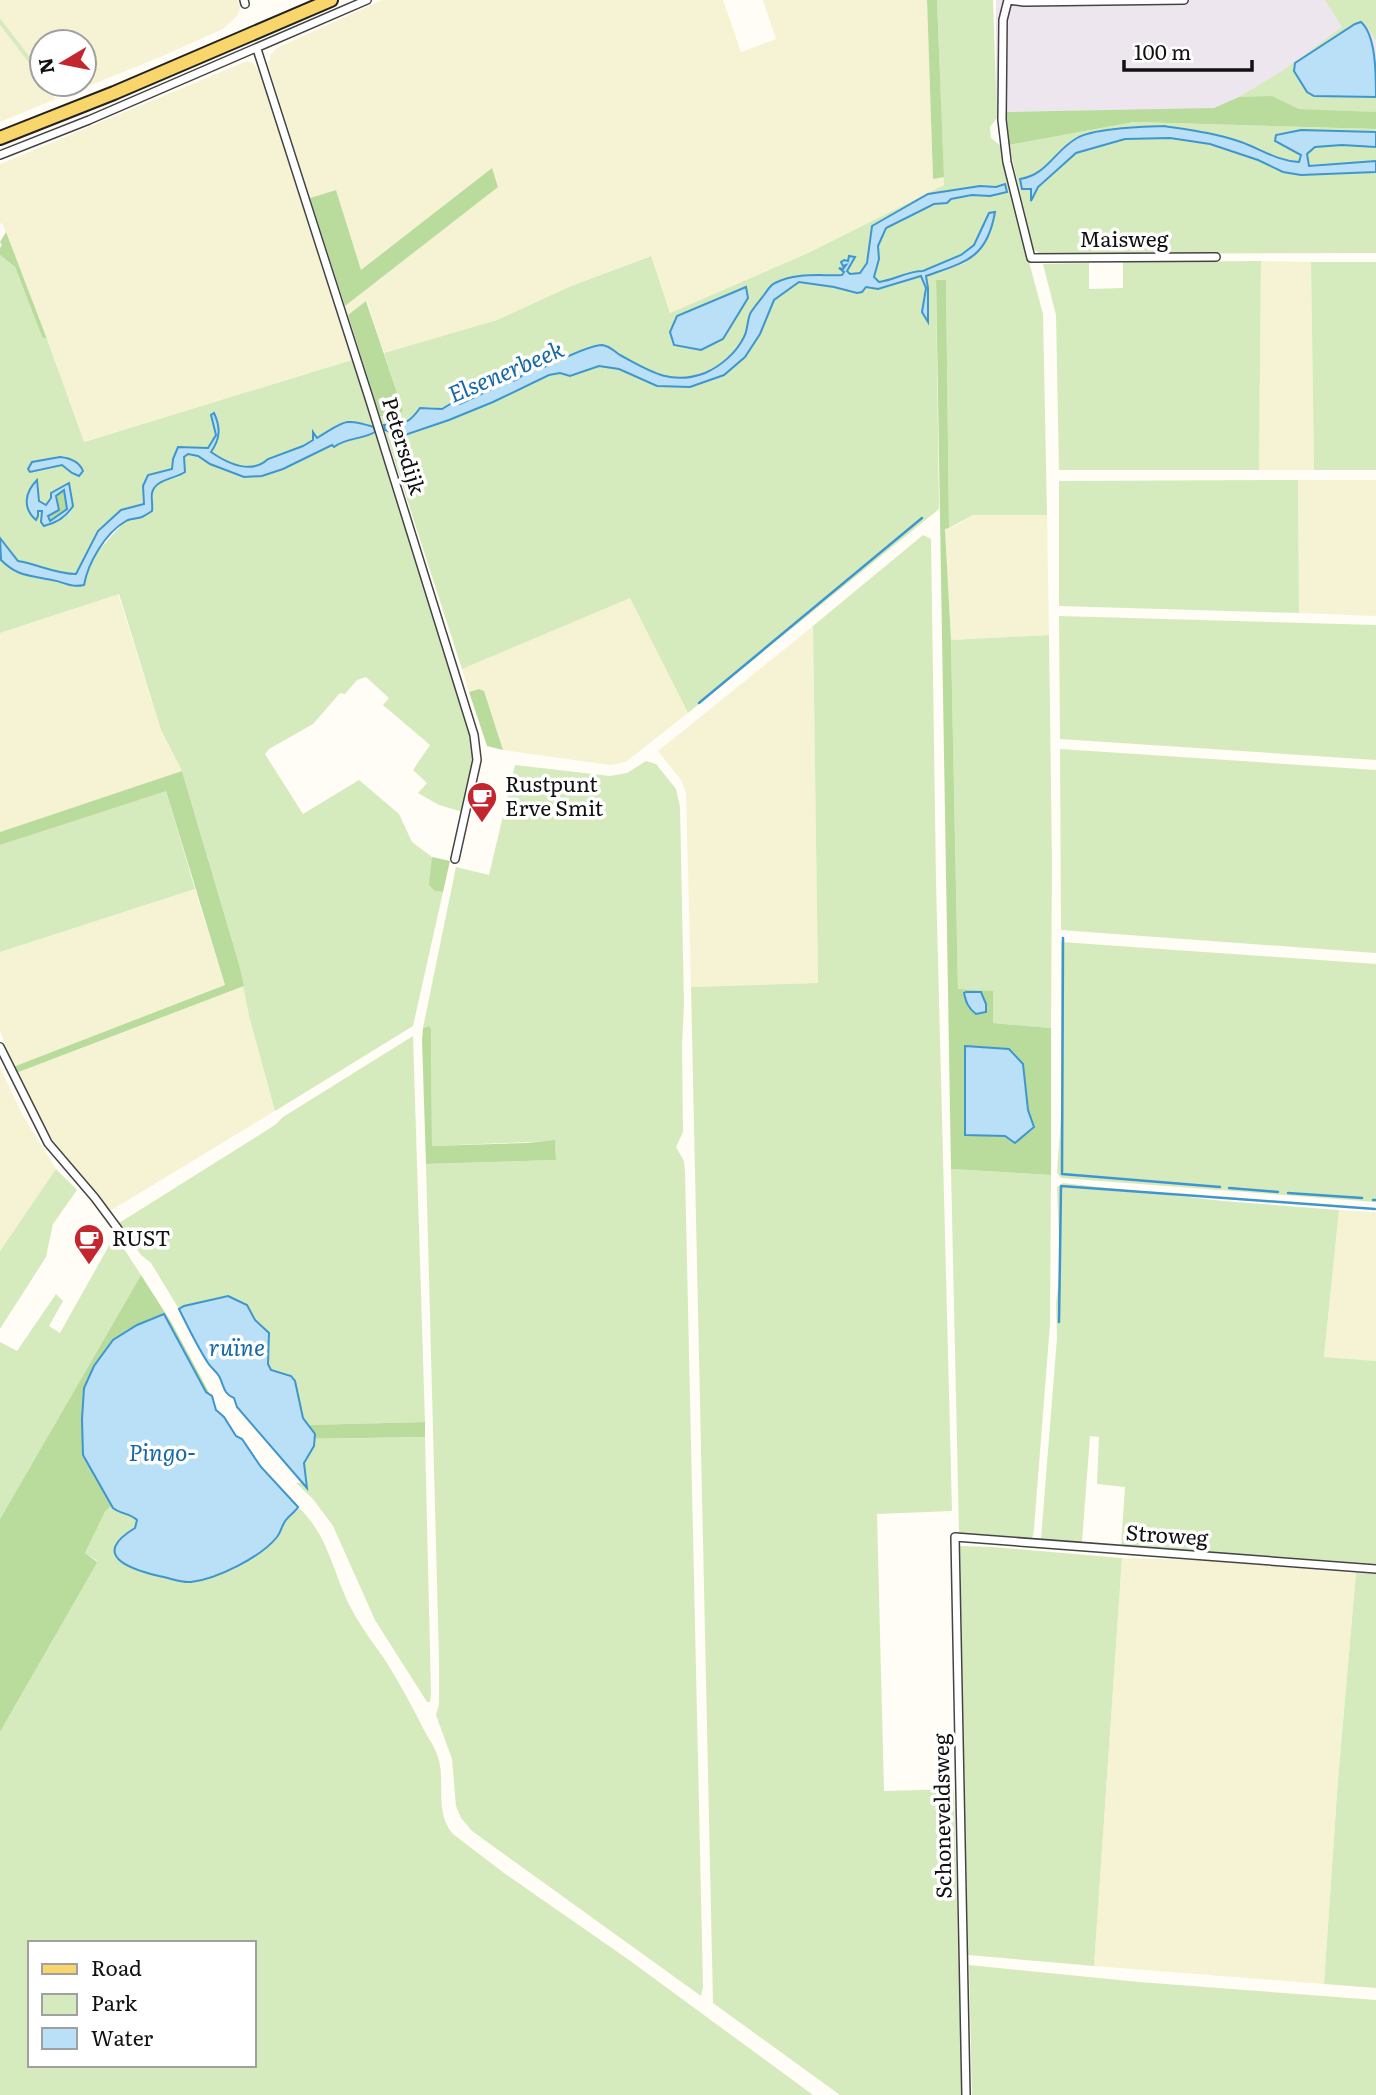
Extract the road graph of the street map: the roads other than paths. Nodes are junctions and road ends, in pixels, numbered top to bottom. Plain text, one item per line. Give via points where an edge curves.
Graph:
1 (331, 0) edge
2 (367, 0) edge
3 (1008, 0) edge
4 (1184, 0) edge
5 (257, 49) junction
6 (0, 138) edge
7 (0, 155) edge
8 (1216, 257) dead end
9 (455, 859) dead end
10 (0, 1047) edge
11 (118, 1230) dead end
12 (955, 1537) joint
13 (1376, 1569) edge
14 (966, 2095) edge

1 - 6 main road
2 - 5 street
3 - 4 street
3 - 8 street, Maisweg via 1003,20 1002,120 1007,162 1031,258
5 - 7 street
5 - 9 street, Petersdijk via 474,735 477,760
10 - 11 street via 48,1143
12 - 13 street, Stroweg
12 - 14 street, Schoneveldsweg

